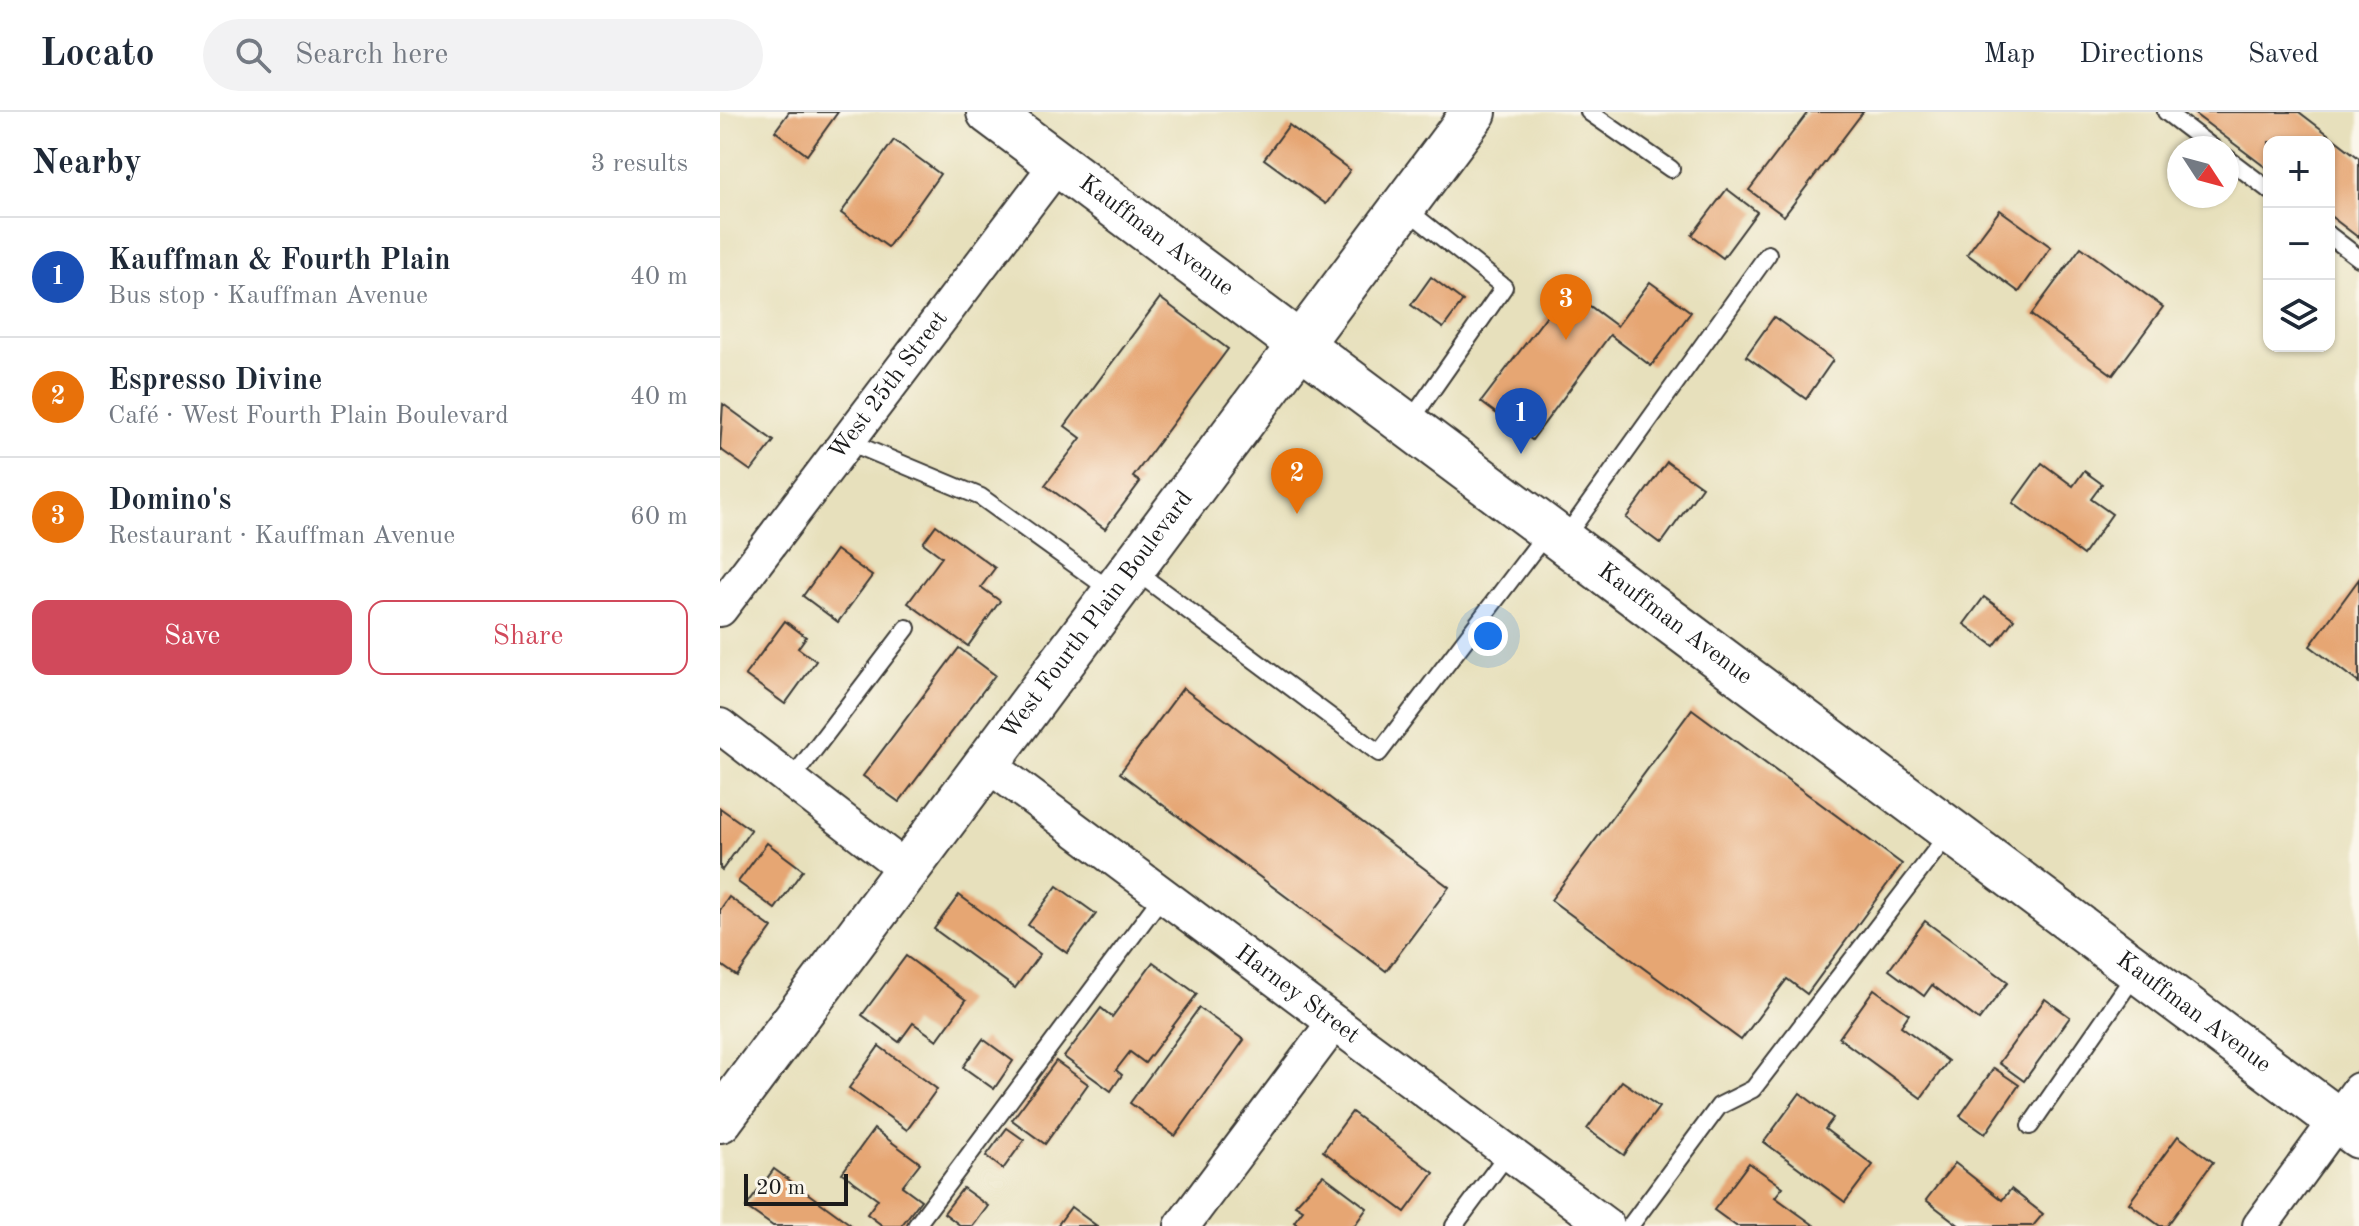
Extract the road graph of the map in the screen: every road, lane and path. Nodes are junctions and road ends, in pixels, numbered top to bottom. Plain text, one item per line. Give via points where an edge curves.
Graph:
1 (989, 112) edge
2 (1474, 112) edge
3 (1589, 112) edge
4 (2166, 112) edge
5 (2197, 136) edge
6 (1058, 163) junction
7 (2239, 167) edge
8 (1671, 169) dead end
9 (2263, 185) edge
10 (1404, 207) junction
11 (2335, 240) edge
12 (1768, 254) dead end
13 (2359, 258) edge
14 (1303, 343) junction
15 (1409, 423) junction
16 (847, 441) junction
17 (1556, 535) junction
18 (1123, 581) junction
19 (720, 609) edge
20 (907, 628) dead end
21 (720, 726) edge
22 (986, 763) junction
23 (791, 780) junction
24 (1950, 832) junction
25 (906, 869) junction
26 (1163, 895) junction
27 (2137, 972) junction
28 (1334, 1023) junction
29 (2352, 1116) edge
30 (720, 1120) edge
31 (2030, 1126) dead end
32 (1509, 1152) junction
33 (916, 1226) edge
34 (1182, 1226) edge
35 (1454, 1226) edge
36 (1607, 1226) edge
37 (1630, 1226) edge
38 (2260, 1226) edge

1 - 6 street, Kauffman Avenue
2 - 10 street, West Fourth Plain Boulevard
3 - 8 lane
4 - 5 lane
6 - 14 street, Kauffman Avenue
6 - 16 street, West 25th Street
7 - 9 lane
10 - 14 street, West Fourth Plain Boulevard
10 - 15 lane via 1504,287
11 - 13 lane
12 - 17 lane
14 - 15 street, Kauffman Avenue
14 - 18 street, West Fourth Plain Boulevard
15 - 17 street, Kauffman Avenue
16 - 18 lane via 981,497
16 - 19 street, West 25th Street
17 - 18 lane via 1379,753
17 - 24 street, Kauffman Avenue
18 - 22 street, West Fourth Plain Boulevard
20 - 23 lane
21 - 23 street
22 - 25 street, West Fourth Plain Boulevard
22 - 26 street, Harney Street
23 - 25 street
24 - 27 street, Kauffman Avenue
24 - 37 lane via 1753,1089 1719,1106
25 - 30 street, West Fourth Plain Boulevard
26 - 28 street, Harney Street
26 - 33 lane
27 - 29 street, Kauffman Avenue
27 - 31 lane
28 - 32 street, Harney Street
28 - 34 street
29 - 38 street
32 - 35 lane
32 - 36 street, Harney Street

